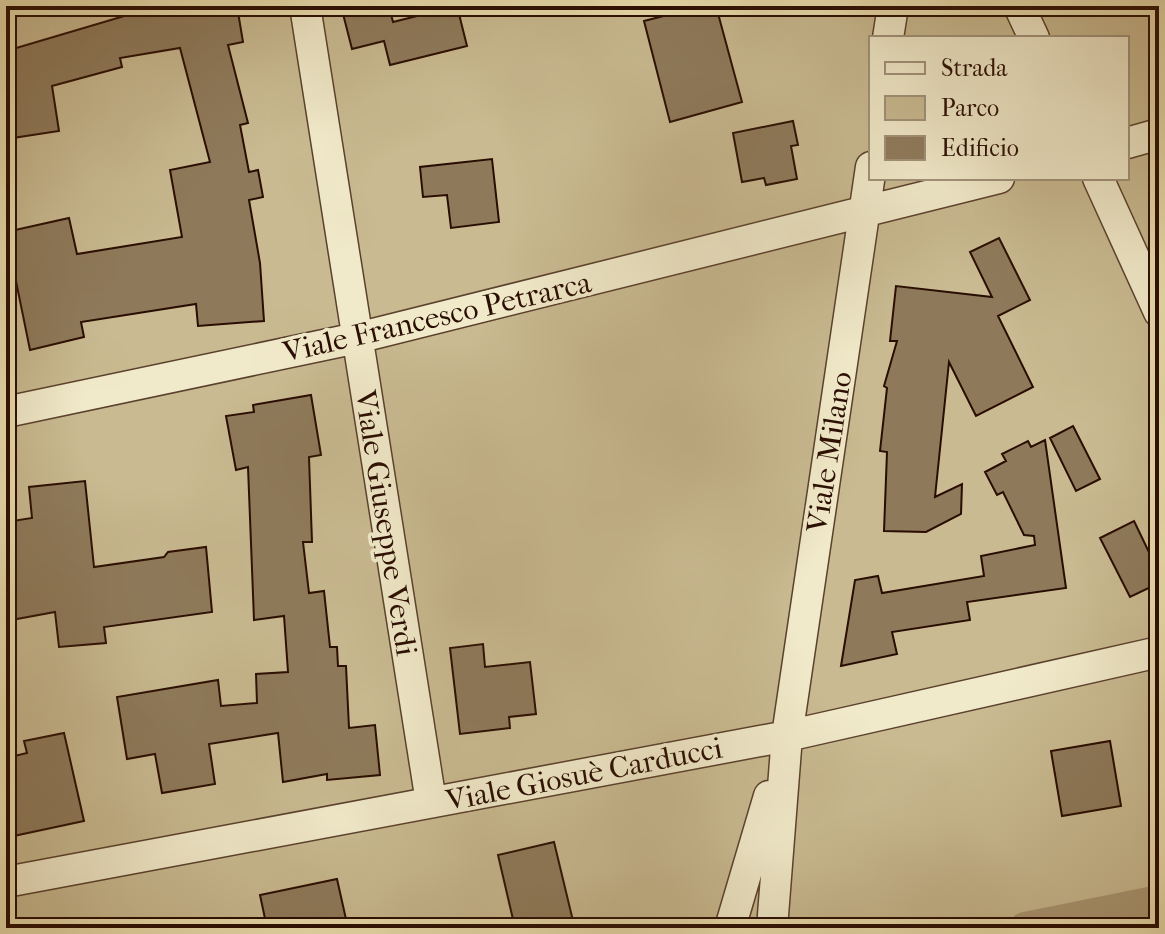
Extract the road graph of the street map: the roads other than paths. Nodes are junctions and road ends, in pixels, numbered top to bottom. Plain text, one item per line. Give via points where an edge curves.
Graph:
1 (305, 6) edge
2 (893, 6) edge
3 (1019, 6) edge
4 (888, 36) edge
5 (1033, 36) edge
6 (1159, 134) edge
7 (1129, 142) edge
8 (869, 180) edge
9 (991, 180) edge
10 (1099, 180) edge
11 (865, 212) junction
12 (1159, 312) edge
13 (357, 338) junction
14 (6, 412) edge
15 (1159, 652) edge
16 (787, 736) junction
17 (431, 802) junction
18 (6, 882) edge
19 (730, 928) edge
20 (772, 928) edge

1 - 13 street, Viale Giuseppe Verdi
2 - 4 street
3 - 5 street
6 - 7 street
8 - 11 street, Viale Milano
9 - 11 street, Viale Francesco Petrarca
10 - 12 street
11 - 13 street, Viale Francesco Petrarca
11 - 16 street, Viale Milano
13 - 14 street, Viale Francesco Petrarca
13 - 17 street, Viale Giuseppe Verdi
15 - 16 street, Viale Giosuè Carducci
16 - 17 street, Viale Giosuè Carducci
16 - 19 street, Viale Milano
16 - 20 street, Viale Milano
17 - 18 street, Viale Giosuè Carducci

